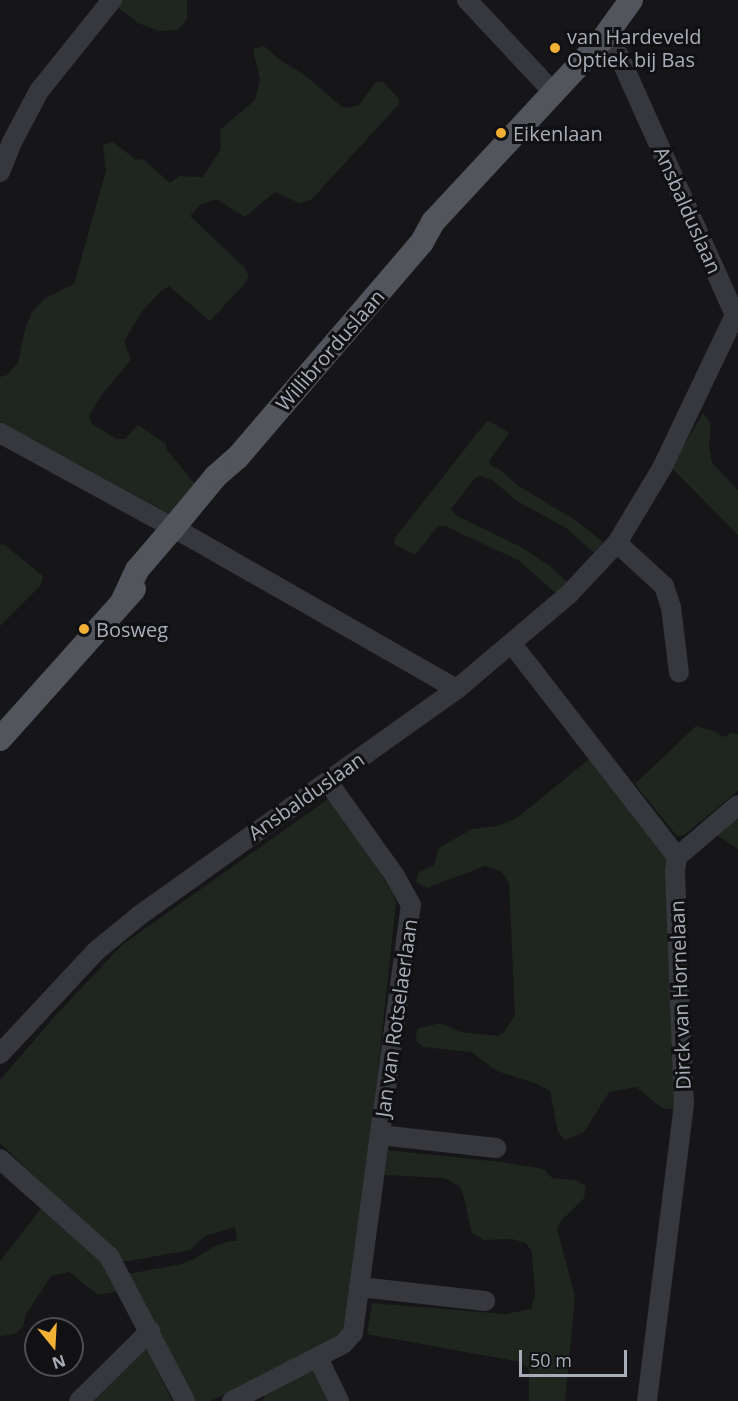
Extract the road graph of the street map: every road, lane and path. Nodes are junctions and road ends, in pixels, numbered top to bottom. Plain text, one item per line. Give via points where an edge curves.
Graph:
1 (112, 0) edge
2 (467, 0) edge
3 (631, 0) edge
4 (603, 39) junction
5 (553, 92) junction
6 (0, 172) edge
7 (737, 315) edge
8 (0, 433) edge
9 (178, 530) junction
10 (617, 543) junction
11 (512, 644) junction
12 (679, 673) dead end
13 (457, 689) junction
14 (0, 739) edge
15 (328, 782) junction
16 (738, 806) edge
17 (677, 857) junction
18 (0, 1054) edge
19 (380, 1135) junction
20 (496, 1148) dead end
21 (0, 1159) edge
22 (360, 1287) junction
23 (485, 1301) dead end
24 (150, 1331) junction
25 (318, 1358) junction
26 (79, 1401) edge
27 (185, 1401) edge
28 (232, 1401) edge
29 (339, 1401) edge
30 (647, 1401) edge

1 - 6 street via 39,91
2 - 5 street
3 - 4 main road, Willibrorduslaan
4 - 5 main road, Willibrorduslaan
4 - 7 street, Ansbalduslaan via 619,56
5 - 9 main road, Willibrorduslaan via 433,222 422,242 237,458 215,496
7 - 10 street, Ansbalduslaan via 662,468
8 - 9 street
9 - 13 street
9 - 14 main road, Willibrorduslaan via 123,600
10 - 11 street, Ansbalduslaan via 570,593
10 - 12 street via 664,586
11 - 13 street, Ansbalduslaan
11 - 17 street
13 - 15 street, Ansbalduslaan
15 - 18 street, Ansbalduslaan via 179,886 96,951
15 - 19 street, Jan van Rotselaerlaan via 411,905
16 - 17 street
17 - 30 street, Dirck van Hornelaan via 684,1104
19 - 20 street, Jan van Rotselaerlaan
19 - 22 street, Jan van Rotselaerlaan
21 - 24 street via 108,1256
22 - 23 street
22 - 25 street, Jan van Rotselaerlaan via 353,1333 343,1344
24 - 26 street
24 - 27 street
25 - 28 street, Jan van Rotselaerlaan
25 - 29 street

